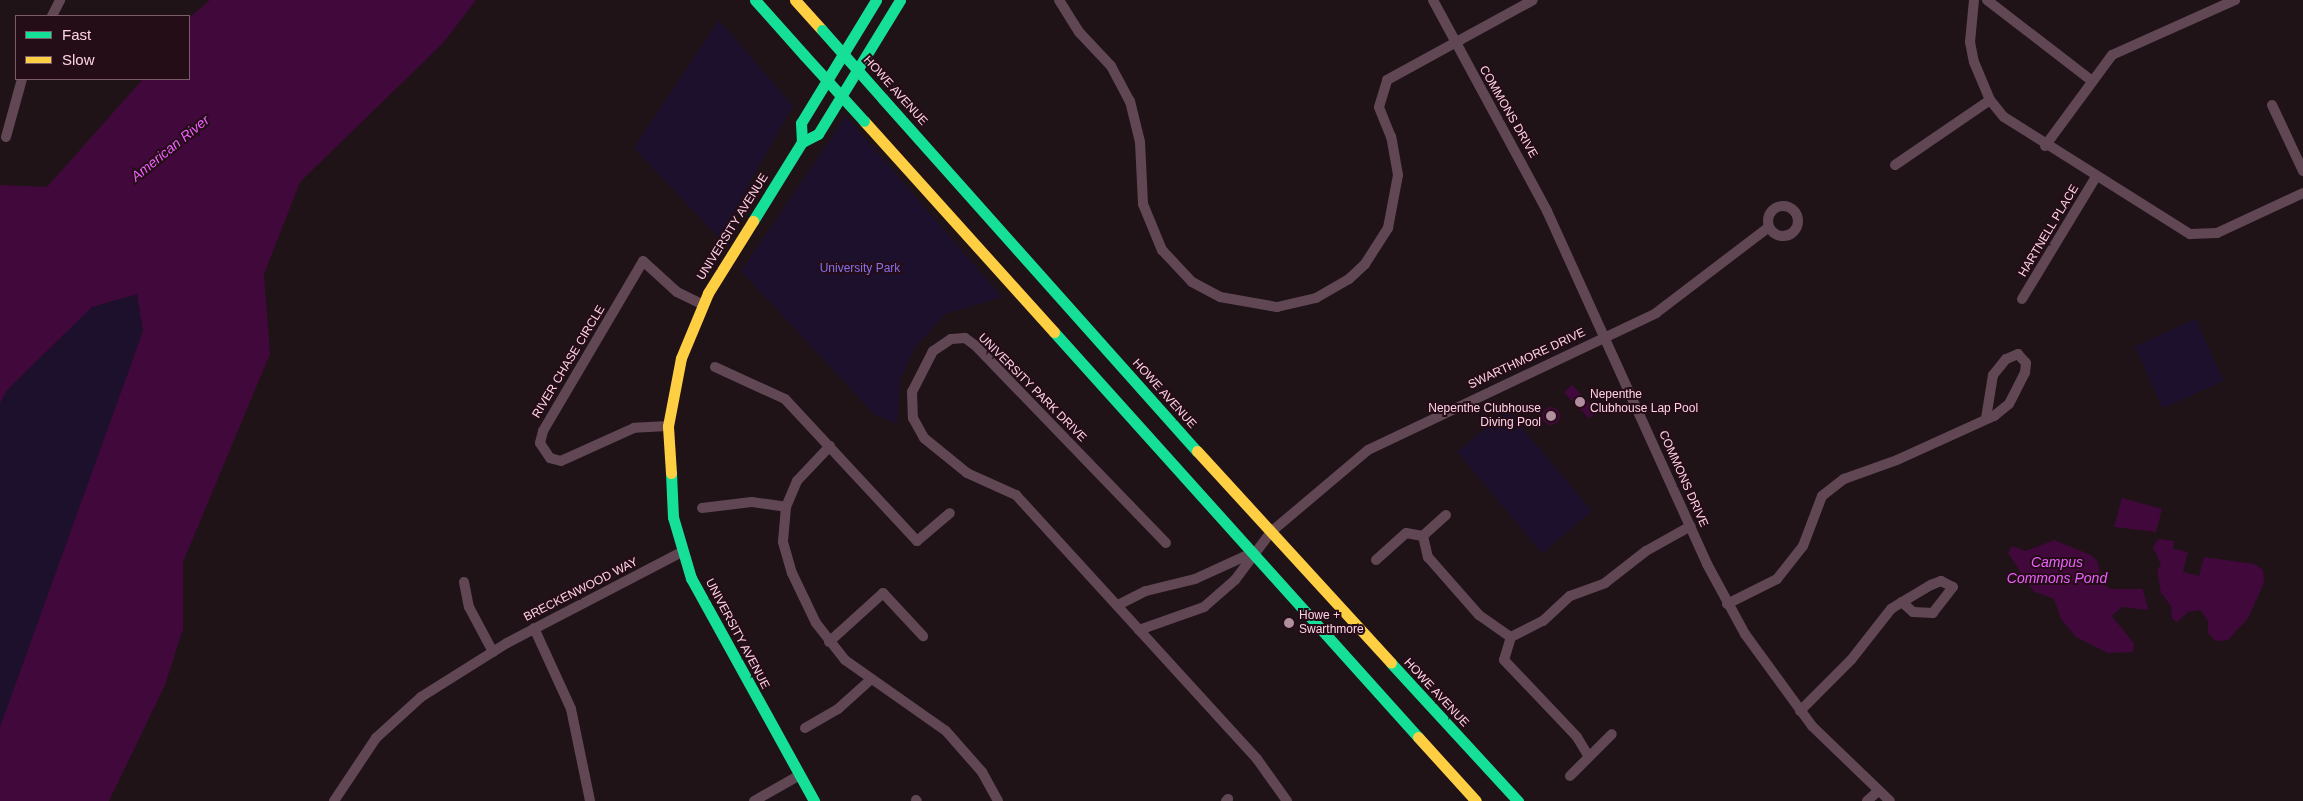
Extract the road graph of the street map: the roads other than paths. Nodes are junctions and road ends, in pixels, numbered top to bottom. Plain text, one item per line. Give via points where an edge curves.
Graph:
1 (60, 0) edge
2 (755, 0) edge
3 (796, 0) edge
4 (876, 0) edge
5 (900, 0) edge
6 (1059, 0) edge
7 (1433, 0) edge
8 (1532, 0) edge
9 (1974, 0) edge
10 (1987, 0) edge
11 (2235, 0) edge
12 (52, 15) edge
13 (1454, 42) junction
14 (22, 80) edge
15 (2091, 80) junction
16 (1990, 100) junction
17 (2272, 105) dead end
18 (6, 137) dead end
19 (802, 142) junction
20 (2045, 146) junction
21 (1895, 165) dead end
22 (2303, 171) edge
23 (2096, 177) junction
24 (2303, 193) edge
25 (1769, 227) dead end
26 (2022, 299) dead end
27 (702, 304) junction
28 (1604, 337) junction
29 (715, 367) dead end
30 (1986, 418) junction
31 (668, 426) junction
32 (830, 446) junction
33 (786, 506) junction
34 (702, 508) dead end
35 (950, 513) dead end
36 (1446, 515) dead end
37 (1690, 526) junction
38 (1271, 532) junction
39 (1423, 536) junction
40 (1166, 542) dead end
41 (682, 552) junction
42 (1252, 553) junction
43 (1376, 560) dead end
44 (464, 582) dead end
45 (1902, 602) junction
46 (1728, 604) junction
47 (1118, 605) junction
48 (534, 628) junction
49 (1139, 630) junction
50 (923, 636) dead end
51 (1511, 637) junction
52 (829, 642) junction
53 (493, 652) junction
54 (870, 681) junction
55 (1800, 711) junction
56 (805, 728) dead end
57 (1612, 734) dead end
58 (1589, 757) junction
59 (800, 775) junction
60 (1570, 776) dead end
61 (1878, 791) junction
62 (334, 801) edge
63 (590, 801) edge
64 (754, 801) edge
65 (814, 801) edge
66 (998, 801) edge
67 (1287, 801) edge
68 (1476, 801) edge
69 (1518, 801) edge
70 (1867, 801) edge
71 (1890, 801) edge

1 - 12 street
2 - 42 main road, bridge
3 - 38 main road, HOWE AVENUE, bridge
4 - 19 main road, UNIVERSITY AVENUE via 801,123
5 - 19 main road, UNIVERSITY AVENUE via 818,134
6 - 13 street via 1079,32 1111,66 1130,101 1140,142 1143,204 1162,250 1202,288 1257,306 1316,298 1366,264 1388,228 1397,188 1396,155 1381,114 1380,94 1394,73
7 - 13 street, COMMONS DRIVE
8 - 13 street
9 - 16 street, HARTNELL PLACE via 1972,55
10 - 15 street
11 - 15 street via 2183,27 2130,44 2112,55
13 - 28 street, COMMONS DRIVE via 1521,159
14 - 18 street
15 - 20 street
16 - 20 street, HARTNELL PLACE via 2020,130
16 - 21 street
17 - 22 street
19 - 27 main road, UNIVERSITY AVENUE
20 - 23 street, HARTNELL PLACE
23 - 24 street, HARTNELL PLACE via 2197,236 2217,233
23 - 26 street, HARTNELL PLACE
25 - 28 street, SWARTHMORE DRIVE via 1680,296
27 - 31 main road, UNIVERSITY AVENUE via 681,358
27 - 31 street, RIVER CHASE CIRCLE via 677,292 644,261 543,431 540,443 550,458 561,460 634,428
28 - 37 street, COMMONS DRIVE
28 - 38 street, SWARTHMORE DRIVE via 1368,450
29 - 32 street via 785,399
30 - 30 street via 2009,404 2020,388 2026,363 2018,354 2006,358 1993,376
30 - 46 street via 1844,479 1822,496 1803,546 1777,579
31 - 41 main road, UNIVERSITY AVENUE via 668,485
32 - 33 street via 797,481
32 - 35 street via 917,541
33 - 34 street via 752,502
33 - 52 street via 787,558
36 - 39 street
37 - 46 street, COMMONS DRIVE
37 - 51 street via 1646,551 1605,582 1570,596 1543,622
38 - 42 street, SWARTHMORE DRIVE
38 - 69 main road, HOWE AVENUE
39 - 43 street via 1406,533
39 - 51 street via 1428,558 1479,615
40 - 47 street, UNIVERSITY PARK DRIVE via 976,346 965,338 951,339 933,351 912,392 913,418 924,438 967,472 1016,495
41 - 48 street, BRECKENWOOD WAY
41 - 59 main road, UNIVERSITY AVENUE via 706,610
42 - 47 street via 1195,579 1146,591
42 - 49 street via 1234,580 1204,607
42 - 68 main road
44 - 53 street via 469,607
45 - 45 street via 1941,580 1953,588 1932,613 1913,612
45 - 55 street via 1868,633 1851,660
46 - 55 street, COMMONS DRIVE
47 - 49 street, UNIVERSITY PARK DRIVE
48 - 53 street, BRECKENWOOD WAY
48 - 63 street via 571,709
49 - 67 street, UNIVERSITY PARK DRIVE via 1257,759
50 - 52 street via 884,593
51 - 58 street via 1504,660 1577,737
52 - 54 street
53 - 62 street, BRECKENWOOD WAY via 400,713 359,760
54 - 56 street via 838,709
54 - 66 street via 946,731 982,772
55 - 61 street, COMMONS DRIVE
57 - 58 street
58 - 60 street
59 - 64 street
59 - 65 main road, UNIVERSITY AVENUE
61 - 70 street
61 - 71 street, COMMONS DRIVE

